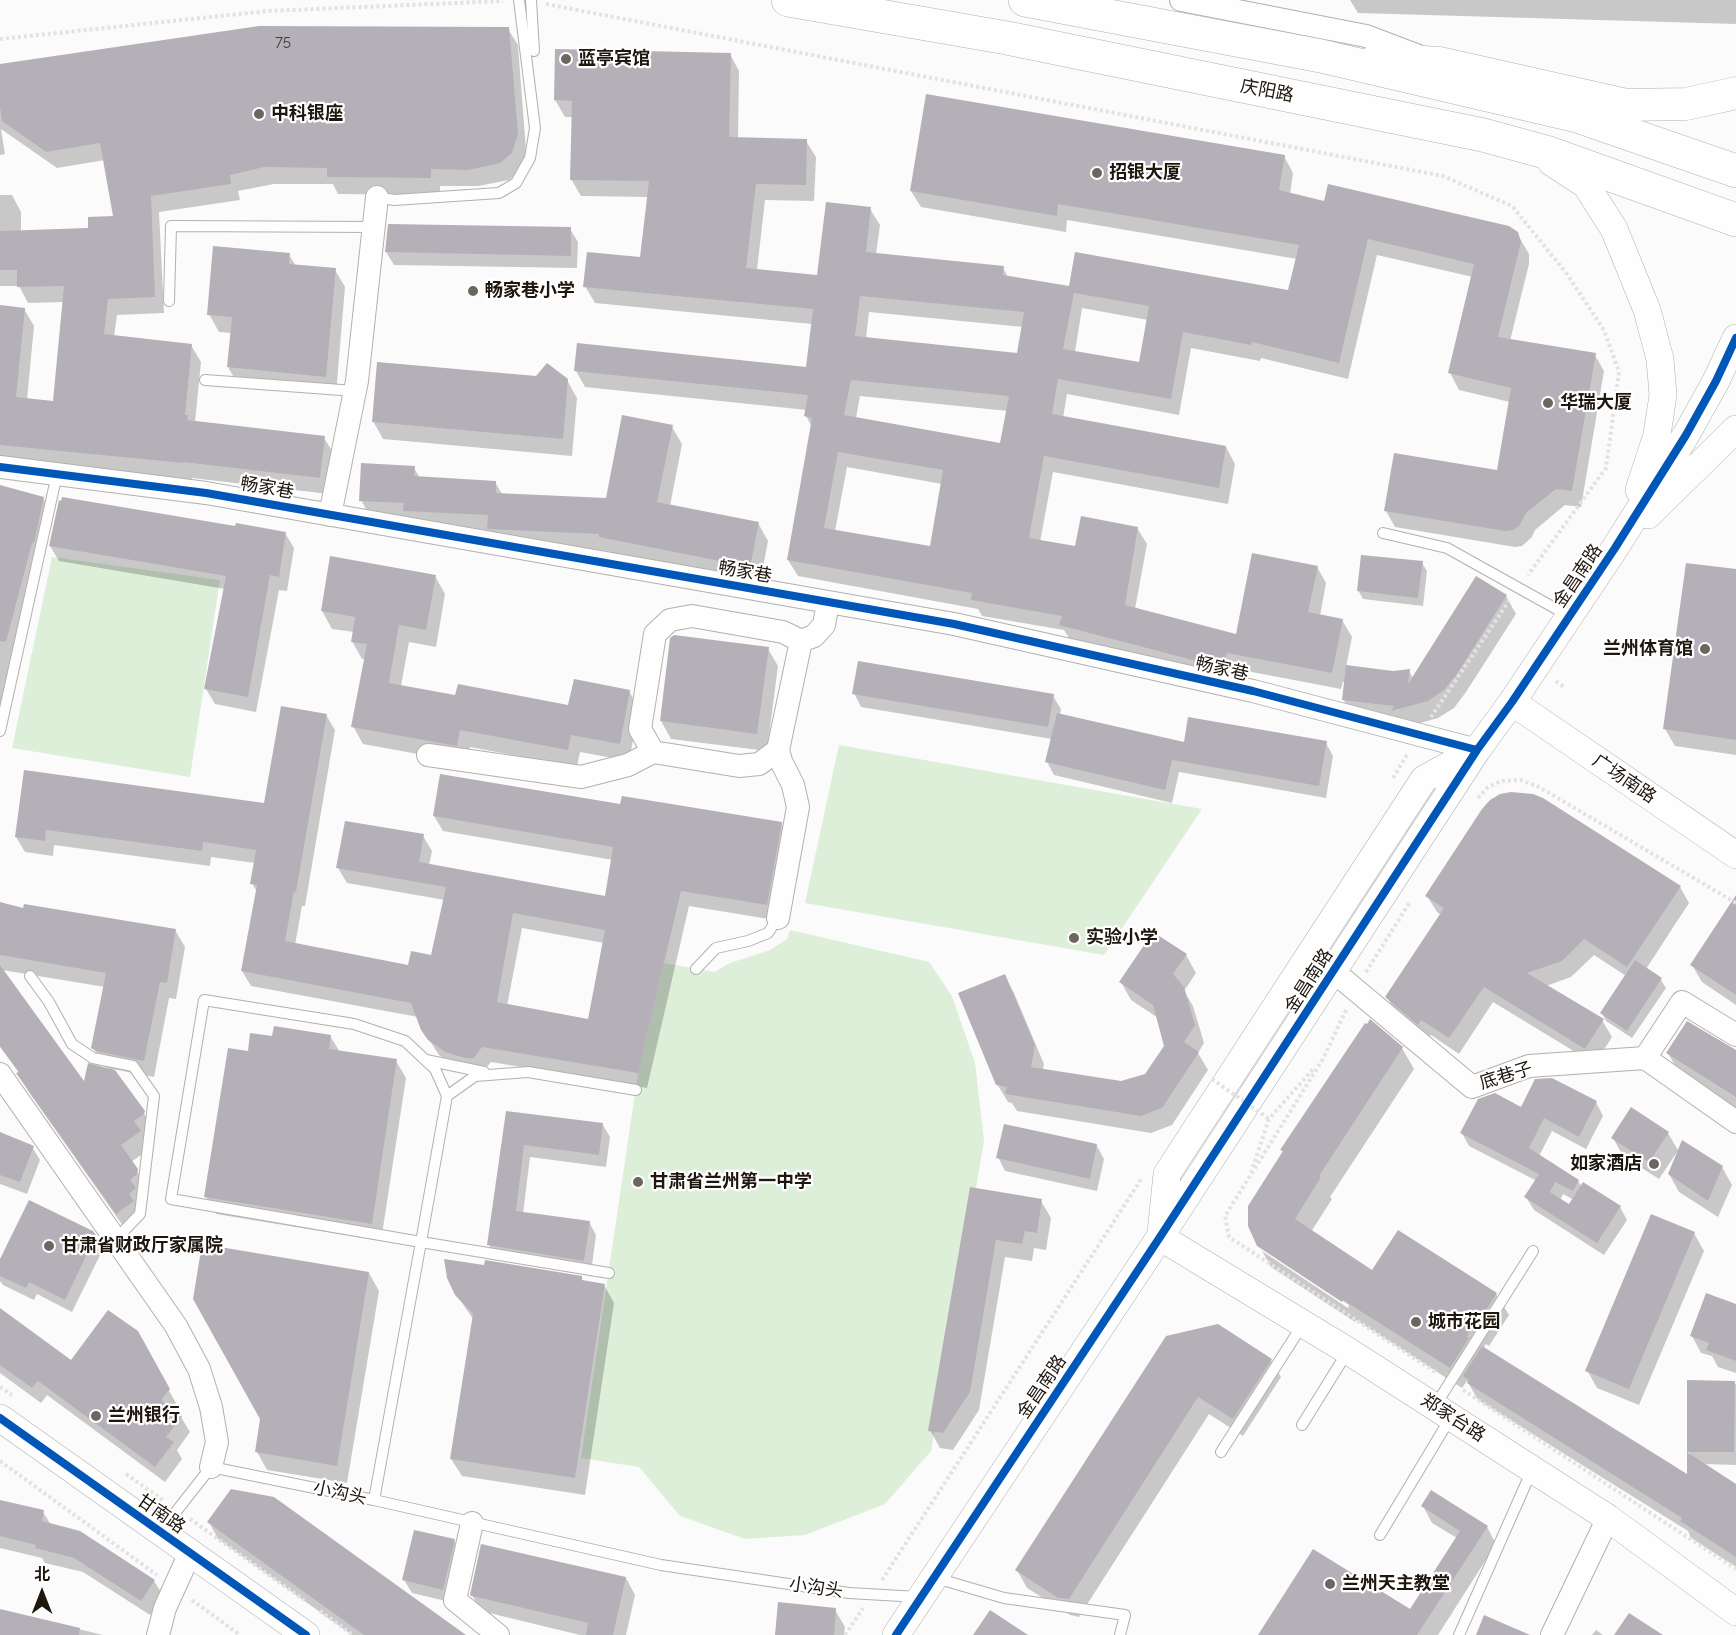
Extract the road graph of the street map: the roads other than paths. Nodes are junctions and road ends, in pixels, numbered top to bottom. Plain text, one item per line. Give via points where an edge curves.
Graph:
1 (519, 0) edge
2 (531, 0) edge
3 (788, 0) edge
4 (1025, 0) edge
5 (1181, 0) edge
6 (534, 51) dead end
7 (1321, 56) junction
8 (1440, 63) junction
9 (1736, 93) edge
10 (1483, 135) junction
11 (1736, 171) edge
12 (377, 197) joint
13 (1736, 220) edge
14 (374, 227) junction
15 (169, 300) dead end
16 (1736, 338) edge
17 (205, 380) dead end
18 (355, 391) junction
19 (1736, 429) edge
20 (0, 467) edge
21 (57, 474) junction
22 (330, 515) junction
23 (1383, 533) dead end
24 (1615, 548) junction
25 (828, 602) junction
26 (1570, 616) junction
27 (801, 641) junction
28 (1512, 702) junction
29 (0, 731) edge
30 (778, 750) junction
31 (1477, 750) junction
32 (653, 752) junction
33 (428, 755) dead end
34 (1736, 855) edge
35 (778, 918) joint
36 (696, 969) dead end
37 (1333, 971) junction
38 (30, 976) dead end
39 (1736, 1035) edge
40 (1645, 1058) junction
41 (425, 1060) junction
42 (0, 1074) edge
43 (497, 1075) junction
44 (636, 1090) dead end
45 (447, 1096) junction
46 (1736, 1122) edge
47 (1160, 1237) junction
48 (116, 1239) junction
49 (421, 1242) junction
50 (1533, 1251) dead end
51 (609, 1273) dead end
52 (1304, 1324) junction
53 (1348, 1351) junction
54 (1443, 1412) junction
55 (0, 1418) edge
56 (1302, 1425) dead end
57 (1221, 1452) dead end
58 (211, 1467) junction
59 (1532, 1469) junction
60 (374, 1500) junction
61 (1608, 1518) junction
62 (472, 1523) junction
63 (539, 1526) dead end
64 (160, 1532) junction
65 (1380, 1535) dead end
66 (537, 1537) junction
67 (190, 1553) junction
68 (926, 1587) junction
69 (1736, 1612) edge
70 (158, 1635) edge
71 (306, 1635) edge
72 (498, 1635) edge
73 (896, 1635) edge
74 (1120, 1635) edge
75 (1459, 1635) edge
76 (1552, 1635) edge

1 - 12 lane via 535,128 530,158 516,183 499,193 394,200
2 - 6 lane
3 - 10 main road, 庆阳路 via 1007,38
4 - 7 main road
5 - 8 street via 1366,36
7 - 8 main road
7 - 11 main road via 1577,116
8 - 9 main road via 1627,105 1686,104
10 - 13 main road, 庆阳路 via 1549,153
10 - 24 street via 1555,164 1586,185 1614,229 1647,310 1660,359 1663,395 1645,476
12 - 14 street
14 - 15 lane via 171,226
14 - 18 street
16 - 24 street, 金昌南路 via 1686,435
17 - 18 lane
18 - 22 street
19 - 24 street
20 - 21 street, 畅家巷
21 - 22 street, 畅家巷 via 206,493
21 - 29 lane
22 - 25 street, 畅家巷
23 - 26 lane via 1447,548
24 - 26 street, 金昌南路
25 - 27 street via 824,625 814,636
25 - 31 street, 畅家巷 via 954,624 1253,691
26 - 28 street, 金昌南路
27 - 30 street
27 - 32 street via 783,632 693,616 670,620 655,634 640,729
28 - 31 street, 金昌南路
28 - 34 street, 广场南路
30 - 32 street via 759,764 739,766
30 - 35 street via 798,807
31 - 37 street, 金昌南路
31 - 47 street, 金昌南路 via 1424,779 1187,1143 1167,1174
32 - 33 street via 628,765 581,777
35 - 36 lane via 768,933 716,948
37 - 40 street, 底巷子 via 1472,1087 1529,1066
37 - 47 street, 金昌南路
38 - 48 lane via 72,1044 93,1058 133,1066 154,1096 140,1214
39 - 40 street via 1682,1002
40 - 46 street
41 - 43 lane
41 - 45 lane via 435,1069
41 - 49 lane via 405,1041 354,1024 204,1000 171,1198
42 - 48 street
43 - 44 lane via 528,1072
43 - 45 lane via 475,1076
45 - 49 lane
47 - 52 street, 郑家台路
47 - 68 street, 金昌南路
48 - 58 street via 176,1326 199,1369 218,1442
49 - 51 lane
49 - 60 lane
50 - 54 lane
52 - 53 street, 郑家台路
52 - 57 lane
53 - 54 street, 郑家台路
53 - 56 lane
54 - 59 street, 郑家台路
54 - 65 lane
55 - 64 street, 甘南路
58 - 60 lane, 小沟头
58 - 64 lane
59 - 61 street, 郑家台路
59 - 75 lane
60 - 62 lane, 小沟头
61 - 69 street, 郑家台路
61 - 76 street
62 - 66 lane, 小沟头
62 - 72 street via 454,1600
63 - 66 lane
64 - 67 street, 甘南路
66 - 68 lane, 小沟头 via 661,1565 849,1593
67 - 70 street via 165,1608
67 - 71 street, 甘南路
68 - 73 street, 金昌南路
68 - 74 lane, 小沟头 via 1125,1615

